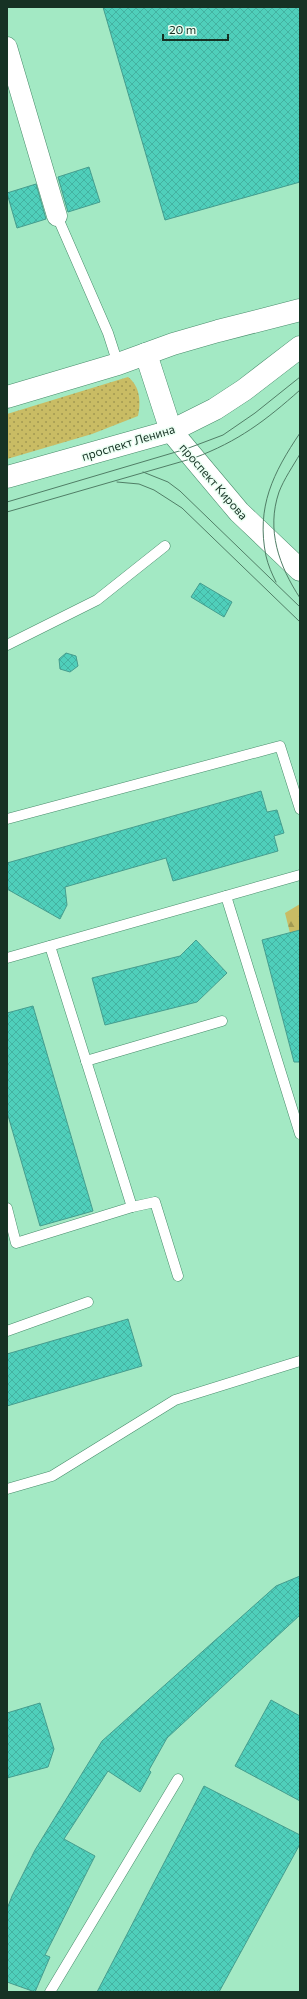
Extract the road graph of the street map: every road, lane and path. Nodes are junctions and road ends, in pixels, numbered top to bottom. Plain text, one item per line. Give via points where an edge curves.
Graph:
1 (7, 47) edge
2 (57, 216) joint
3 (300, 310) edge
4 (300, 347) edge
5 (146, 354) junction
6 (118, 364) junction
7 (7, 397) edge
8 (171, 431) junction
9 (7, 477) edge
10 (165, 546) dead end
11 (300, 570) edge
12 (7, 645) edge
13 (300, 809) edge
14 (7, 819) edge
15 (300, 875) edge
16 (226, 896) junction
17 (50, 946) junction
18 (7, 958) edge
19 (222, 1021) dead end
20 (86, 1061) junction
21 (300, 1134) edge
22 (132, 1207) junction
23 (7, 1208) edge
24 (178, 1276) dead end
25 (88, 1302) dead end
26 (7, 1331) edge
27 (300, 1361) edge
28 (7, 1489) edge
29 (178, 1779) dead end
30 (50, 1992) edge

1 - 2 street
2 - 6 lane via 108,333
3 - 5 main road via 218,331
4 - 8 main road, проспект Ленина via 215,409
5 - 6 main road
5 - 8 main road, проспект Кирова
6 - 7 main road
8 - 9 main road, проспект Ленина
8 - 11 main road, проспект Кирова via 239,512
10 - 12 lane via 97,600
13 - 14 lane via 280,746
15 - 16 lane
16 - 17 lane
16 - 21 lane
17 - 18 lane
17 - 20 lane
19 - 20 lane
20 - 22 lane
22 - 23 lane via 16,1243
22 - 24 lane via 156,1202
25 - 26 lane
27 - 28 lane via 175,1400 52,1476
29 - 30 lane

